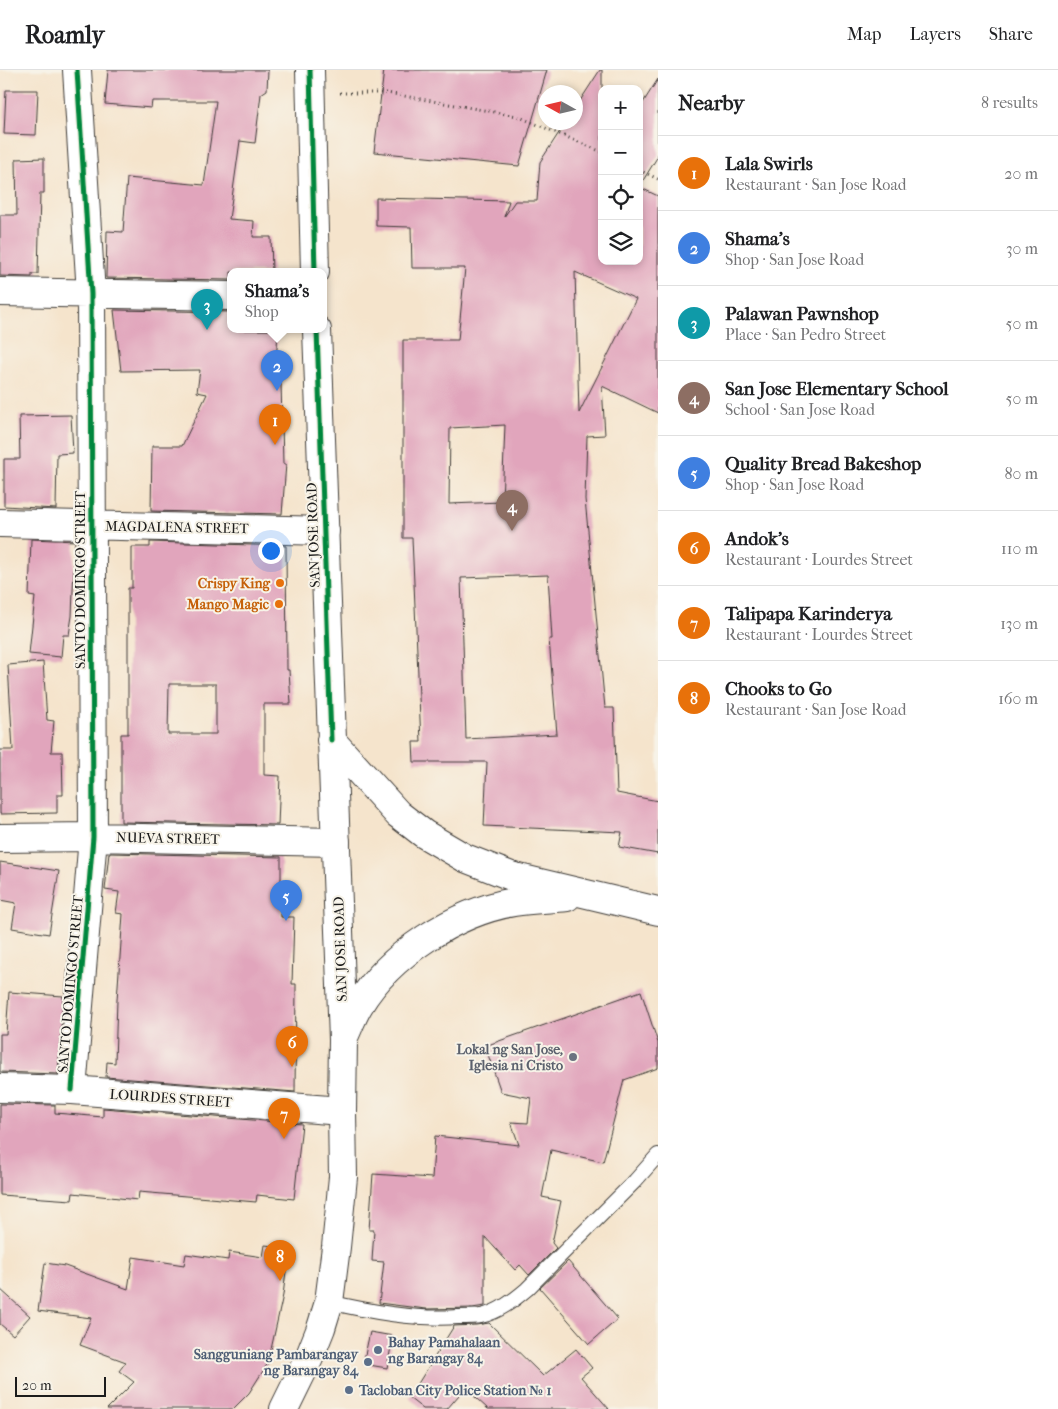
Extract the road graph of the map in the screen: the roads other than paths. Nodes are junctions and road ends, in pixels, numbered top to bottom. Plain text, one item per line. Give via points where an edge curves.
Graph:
1 (77, 70) edge
2 (311, 82) edge
3 (315, 268) edge
4 (0, 292) edge
5 (90, 294) junction
6 (227, 296) edge
7 (317, 333) edge
8 (0, 522) edge
9 (91, 525) junction
10 (325, 531) junction
11 (331, 740) junction
12 (93, 837) junction
13 (0, 838) edge
14 (336, 842) junction
15 (588, 896) junction
16 (658, 911) edge
17 (343, 1040) junction
18 (0, 1088) edge
19 (72, 1090) junction
20 (342, 1111) junction
21 (658, 1155) edge
22 (329, 1302) junction
23 (284, 1409) edge

1 - 5 street, SANTO DOMINGO STREET
2 - 3 street
4 - 5 street
5 - 6 street
5 - 9 street, SANTO DOMINGO STREET
7 - 10 street, SAN JOSE ROAD
8 - 9 street, MAGDALENA STREET
9 - 10 street, MAGDALENA STREET
9 - 12 street, SANTO DOMINGO STREET
10 - 11 street, SAN JOSE ROAD
11 - 14 street, SAN JOSE ROAD
11 - 15 street via 398,814 424,834 465,858 510,876
12 - 13 street, NUEVA STREET
12 - 14 street, NUEVA STREET
12 - 19 street, SANTO DOMINGO STREET
14 - 17 street, SAN JOSE ROAD
15 - 16 street
15 - 17 street via 513,902 478,912 431,934 408,950 381,976 358,1006
17 - 20 street, SAN JOSE ROAD
18 - 19 street, LOURDES STREET
19 - 20 street, LOURDES STREET
20 - 22 street, SAN JOSE ROAD via 343,1177
21 - 22 lane via 527,1289 496,1310 481,1316 423,1318
22 - 23 street, SAN JOSE ROAD via 309,1358

